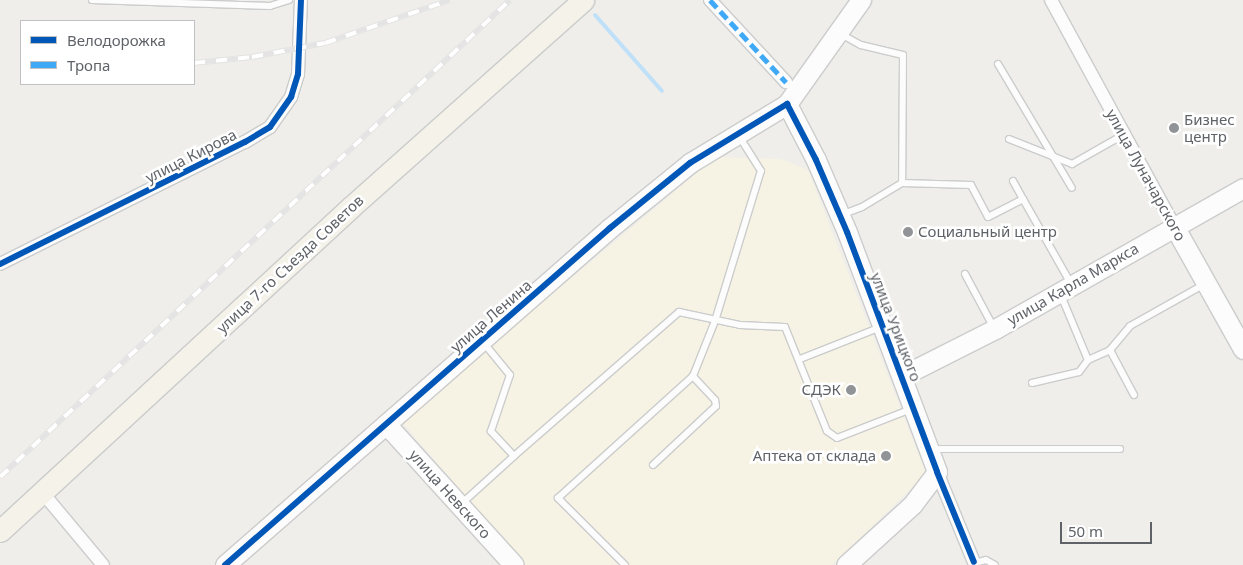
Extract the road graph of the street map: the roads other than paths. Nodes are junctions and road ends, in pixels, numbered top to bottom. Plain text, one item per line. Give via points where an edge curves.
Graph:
1 (92, 0) edge
2 (289, 0) edge
3 (301, 0) edge
4 (583, 0) edge
5 (710, 0) edge
6 (861, 0) edge
7 (1051, 0) edge
8 (837, 32) junction
9 (998, 64) dead end
10 (786, 82) dead end
11 (787, 104) junction
12 (737, 133) junction
13 (1123, 135) junction
14 (1009, 139) dead end
15 (1056, 160) junction
16 (1013, 181) dead end
17 (902, 183) junction
18 (1072, 188) dead end
19 (1243, 188) edge
20 (1023, 199) junction
21 (840, 216) junction
22 (1174, 226) junction
23 (0, 264) edge
24 (965, 274) dead end
25 (1207, 283) junction
26 (1066, 289) junction
27 (715, 321) junction
28 (882, 326) junction
29 (995, 330) junction
30 (482, 340) junction
31 (1243, 349) edge
32 (1110, 350) junction
33 (800, 359) junction
34 (1088, 360) junction
35 (693, 376) junction
36 (902, 376) junction
37 (1032, 383) dead end
38 (1134, 395) dead end
39 (913, 408) junction
40 (386, 424) junction
41 (929, 449) junction
42 (1120, 449) dead end
43 (514, 456) junction
44 (653, 465) dead end
45 (936, 472) junction
46 (42, 492) junction
47 (460, 505) junction
48 (0, 531) edge
49 (507, 563) edge
50 (974, 563) edge
51 (103, 565) edge
52 (225, 565) edge
53 (625, 565) edge
54 (846, 565) edge
55 (995, 565) edge

1 - 2 lane via 270,6
3 - 23 street, улица Кирова via 298,74 291,97 270,127
4 - 46 main road, улица 7-го Съезда Советов via 351,207
5 - 10 street
6 - 8 street, улица Ленина
7 - 13 street, улица Луначарского
8 - 11 street, улица Ленина via 806,82
8 - 17 lane via 861,45 903,55
9 - 15 lane
11 - 12 street, улица Ленина
11 - 21 street, улица Урицкого
12 - 27 lane via 761,171
12 - 30 street, улица Ленина via 683,169
13 - 15 lane via 1072,164
13 - 22 street, улица Луначарского
14 - 15 lane
15 - 18 lane
16 - 20 lane
17 - 20 lane via 971,185 988,217
17 - 21 lane
19 - 22 street, улица Карла Маркса
20 - 26 lane
21 - 28 street, улица Урицкого
22 - 25 street, улица Луначарского
22 - 26 street, улица Карла Маркса
24 - 29 lane
25 - 31 street, улица Луначарского
25 - 32 lane via 1130,326
26 - 29 street, улица Карла Маркса
26 - 34 lane
27 - 33 lane via 785,327
27 - 35 lane
27 - 43 lane via 685,312 674,314
28 - 33 lane
28 - 36 street, улица Урицкого
29 - 36 street, улица Карла Маркса
30 - 40 street, улица Ленина
30 - 43 lane via 510,375 491,431
32 - 34 lane
32 - 38 lane
33 - 39 lane via 827,432 837,438
34 - 37 lane via 1079,372
35 - 44 lane via 715,400 716,406
35 - 53 lane via 558,498
36 - 39 street, улица Урицкого
39 - 41 street, улица Урицкого
40 - 47 street, улица Невского
40 - 52 street, улица Ленина
41 - 42 lane
41 - 45 street, улица Урицкого
43 - 47 lane
45 - 50 street, улица Урицкого
45 - 54 street via 912,505
46 - 48 main road, улица 7-го Съезда Советов
46 - 51 street
47 - 49 street, улица Невского
50 - 55 lane via 986,560

